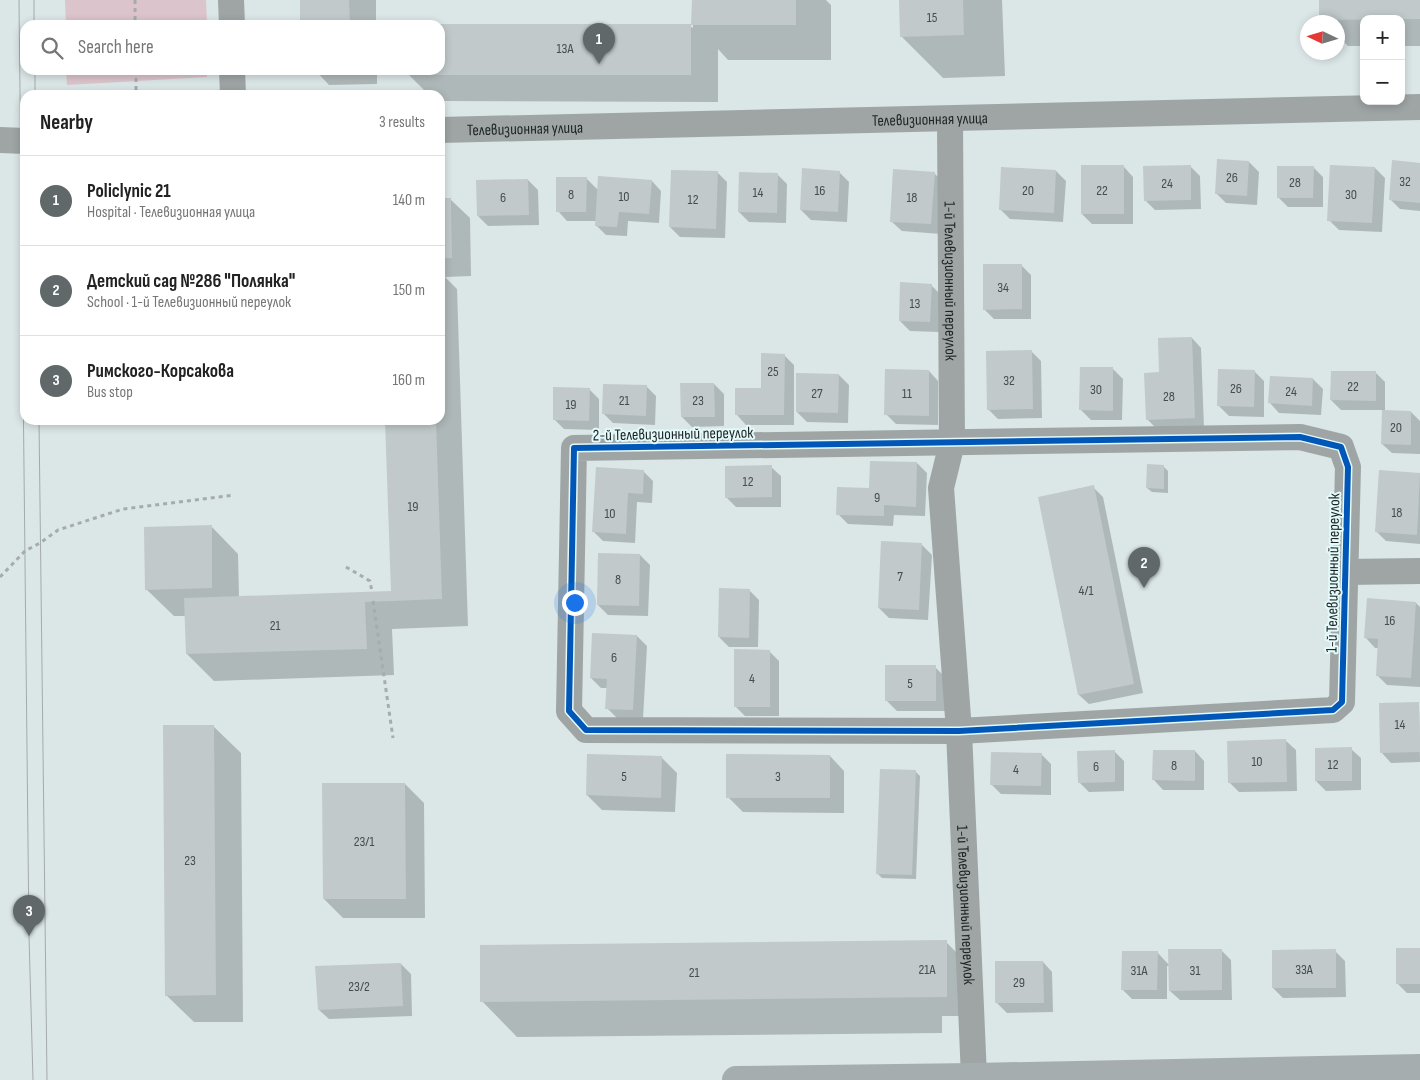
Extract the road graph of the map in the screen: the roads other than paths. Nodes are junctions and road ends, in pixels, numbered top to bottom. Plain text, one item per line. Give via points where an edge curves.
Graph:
1 (231, 0) edge
2 (232, 20) edge
3 (232, 75) edge
4 (233, 90) edge
5 (1420, 108) edge
6 (950, 119) junction
7 (445, 130) edge
8 (0, 140) edge
9 (20, 141) edge
10 (952, 443) junction
11 (1345, 572) junction
12 (1420, 572) edge
13 (958, 731) junction
14 (1420, 1068) edge
15 (974, 1077) junction
16 (736, 1080) edge

1 - 2 street
3 - 4 street
5 - 6 street, Телевизионная улица
6 - 7 street, Телевизионная улица
6 - 10 street, 1-й Телевизионный переулок
8 - 9 street
10 - 11 street, 1-й Телевизионный переулок via 1300,437 1341,447 1348,467
10 - 13 street, 1-й Телевизионный переулок via 941,488
10 - 13 street, 2-й Телевизионный переулок via 574,448 570,711 586,730
11 - 12 street
11 - 13 street, 1-й Телевизионный переулок via 1342,702 1333,710
13 - 15 street, 1-й Телевизионный переулок
14 - 15 street
15 - 16 street

